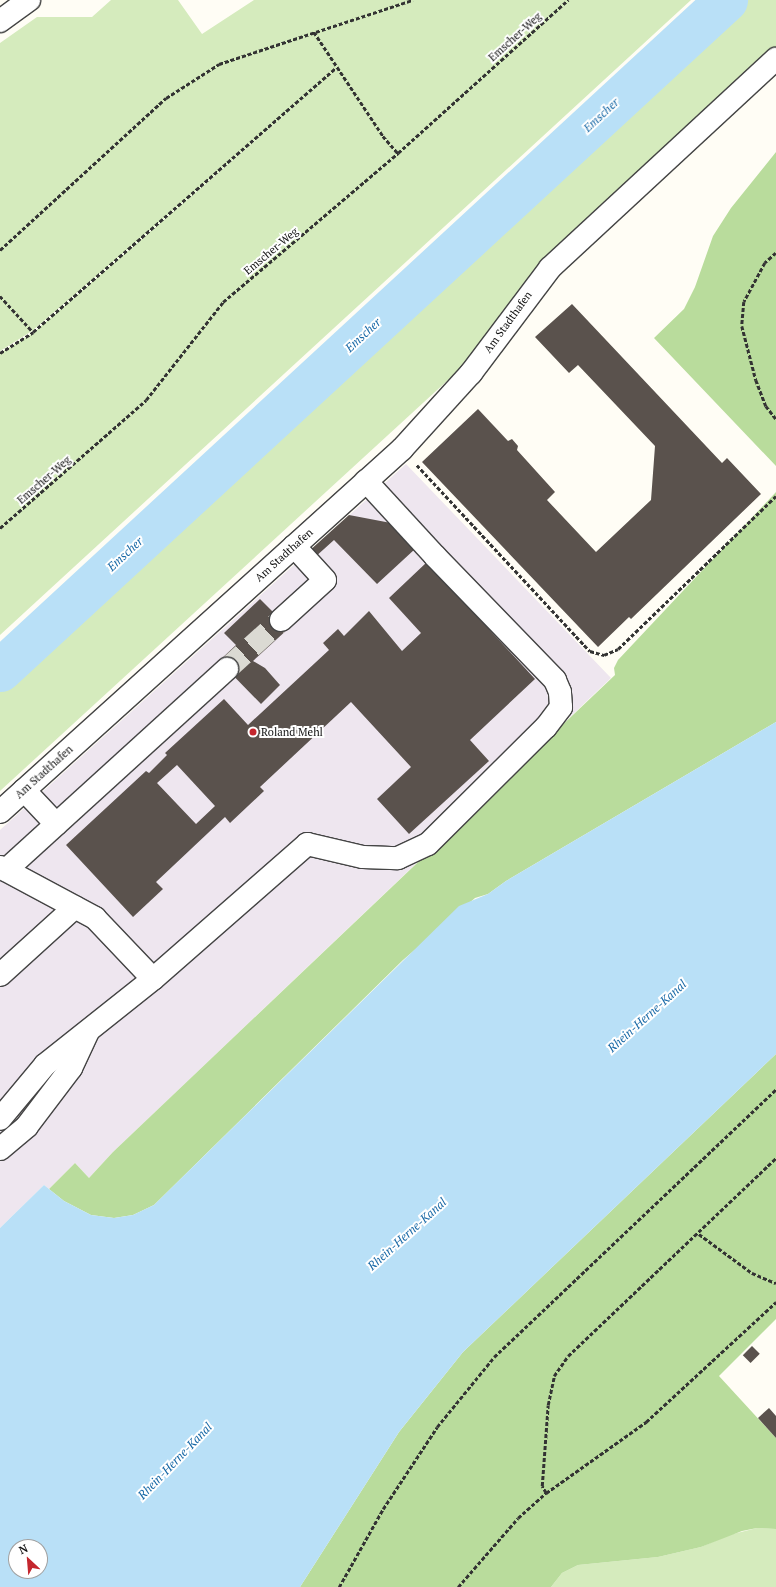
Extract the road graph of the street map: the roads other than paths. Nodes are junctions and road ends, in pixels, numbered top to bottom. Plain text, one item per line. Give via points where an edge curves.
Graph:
1 (29, 0) edge
2 (0, 20) edge
3 (776, 59) edge
4 (366, 481) junction
5 (294, 546) junction
6 (281, 620) tunnel mouth
7 (227, 669) tunnel mouth
8 (24, 790) junction
9 (0, 812) edge
10 (56, 824) junction
11 (3, 869) edge
12 (75, 907) junction
13 (0, 975) edge
14 (153, 979) junction
15 (91, 1027) junction
16 (0, 1119) edge
17 (0, 1149) edge

1 - 2 street
3 - 4 street, Am Stadthafen via 544,276 471,373 402,449
4 - 5 street, Am Stadthafen
4 - 14 street via 434,556 555,680 560,692 561,707 546,727 428,844 398,858 363,856 306,844
5 - 6 street via 325,580
5 - 8 street, Am Stadthafen
7 - 10 street
8 - 9 street, Am Stadthafen
8 - 10 street
10 - 11 street
11 - 12 street
12 - 13 street
12 - 14 street via 95,918
14 - 15 street
15 - 16 street via 45,1065
15 - 17 street via 71,1068 26,1126

